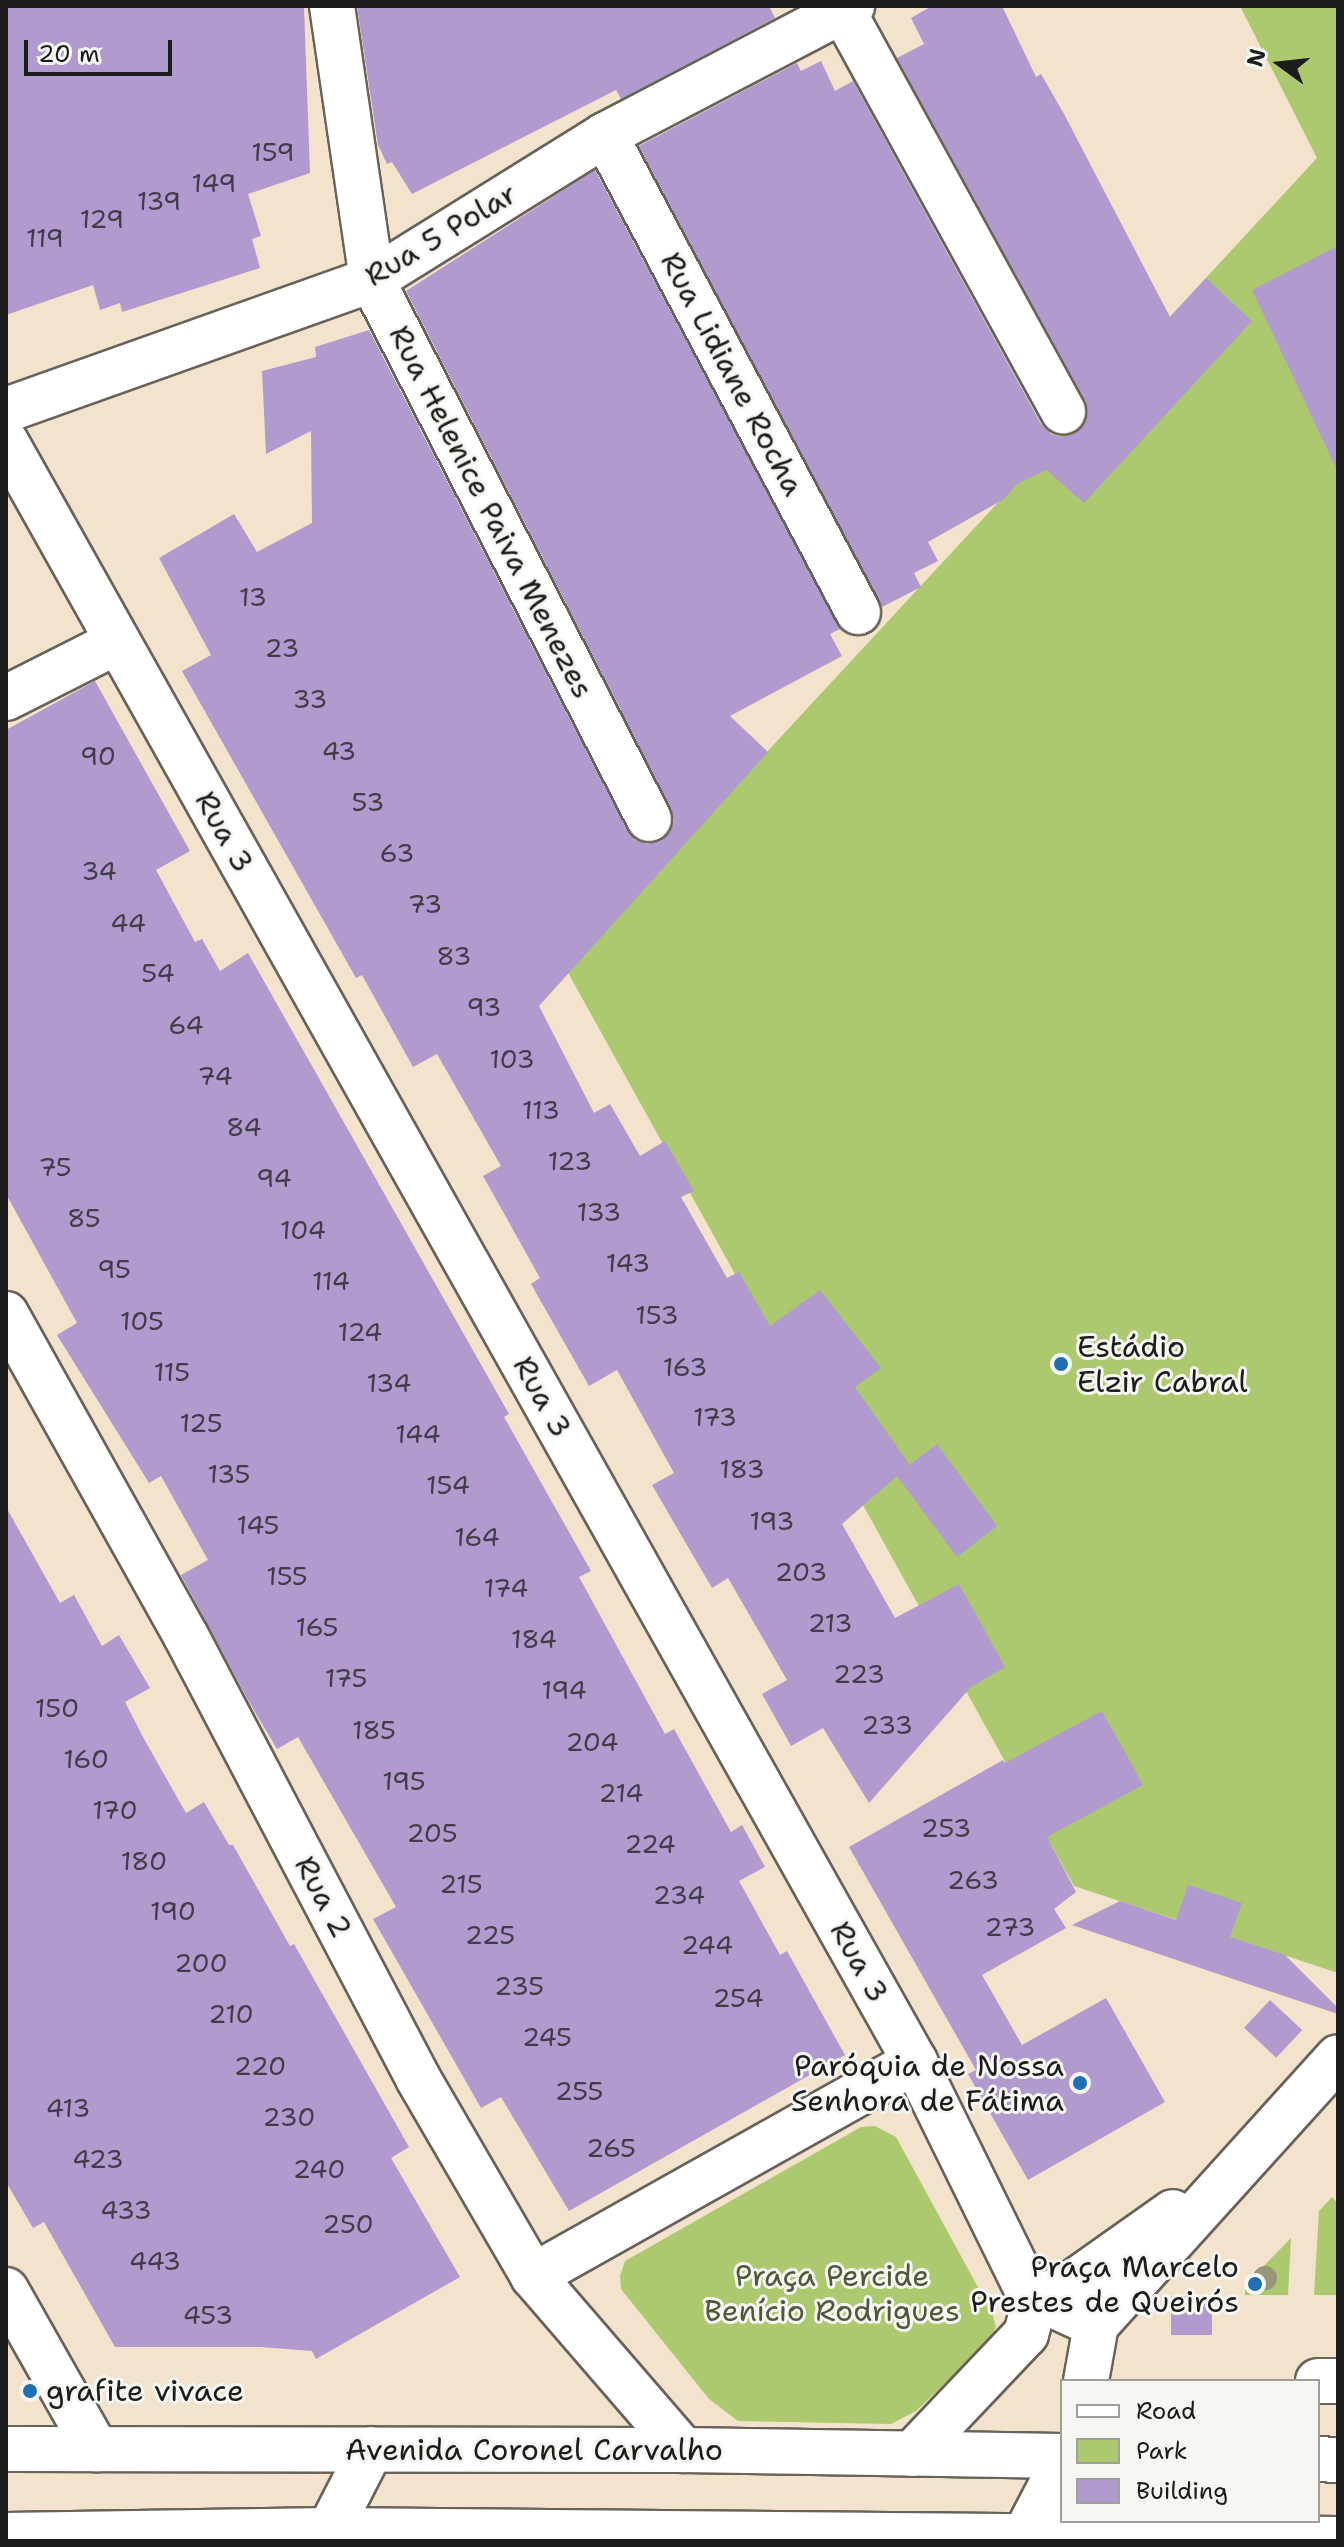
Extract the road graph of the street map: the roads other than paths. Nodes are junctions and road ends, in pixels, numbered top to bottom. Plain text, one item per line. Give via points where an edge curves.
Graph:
1 (332, 6) edge
2 (848, 8) edge
3 (605, 135) junction
4 (372, 280) junction
5 (6, 410) edge
6 (1063, 412) dead end
7 (6, 442) edge
8 (858, 612) dead end
9 (117, 642) junction
10 (6, 698) edge
11 (649, 819) dead end
12 (6, 1314) edge
13 (1338, 2057) edge
14 (915, 2062) junction
15 (1217, 2189) junction
16 (533, 2276) junction
17 (6, 2290) edge
18 (1029, 2294) junction
19 (1096, 2325) junction
20 (1086, 2379) edge
21 (6, 2449) edge
22 (96, 2449) junction
23 (371, 2449) junction
24 (683, 2450) junction
25 (912, 2454) junction
26 (1060, 2456) edge
27 (1060, 2468) edge
28 (6, 2535) edge
29 (326, 2535) edge
30 (1023, 2538) edge
31 (1338, 2539) edge

1 - 4 street, Rua Helenice Paiva Menezes
2 - 3 street, Rua 5 Polar
2 - 6 street
3 - 4 street, Rua 5 Polar
3 - 8 street, Rua Lidiane Rocha
4 - 5 street, Rua 5 Polar
4 - 11 street, Rua Helenice Paiva Menezes
7 - 9 street, Rua 3
9 - 10 street
9 - 14 street, Rua 3
12 - 16 street, Rua 2 via 186,1636 419,2080
13 - 15 street
14 - 16 street
14 - 18 street, Rua 3
15 - 18 street via 1187,2202 1070,2285
15 - 19 street
16 - 24 street, Rua 2
17 - 22 street
18 - 19 street
18 - 25 street via 1026,2334
19 - 20 street
21 - 22 street, Avenida Coronel Carvalho
22 - 23 street, Avenida Coronel Carvalho
23 - 24 street, Avenida Coronel Carvalho
23 - 29 street
24 - 25 street, Avenida Coronel Carvalho
25 - 26 street, Avenida Coronel Carvalho
27 - 30 street
28 - 29 street
29 - 30 street
30 - 31 street

